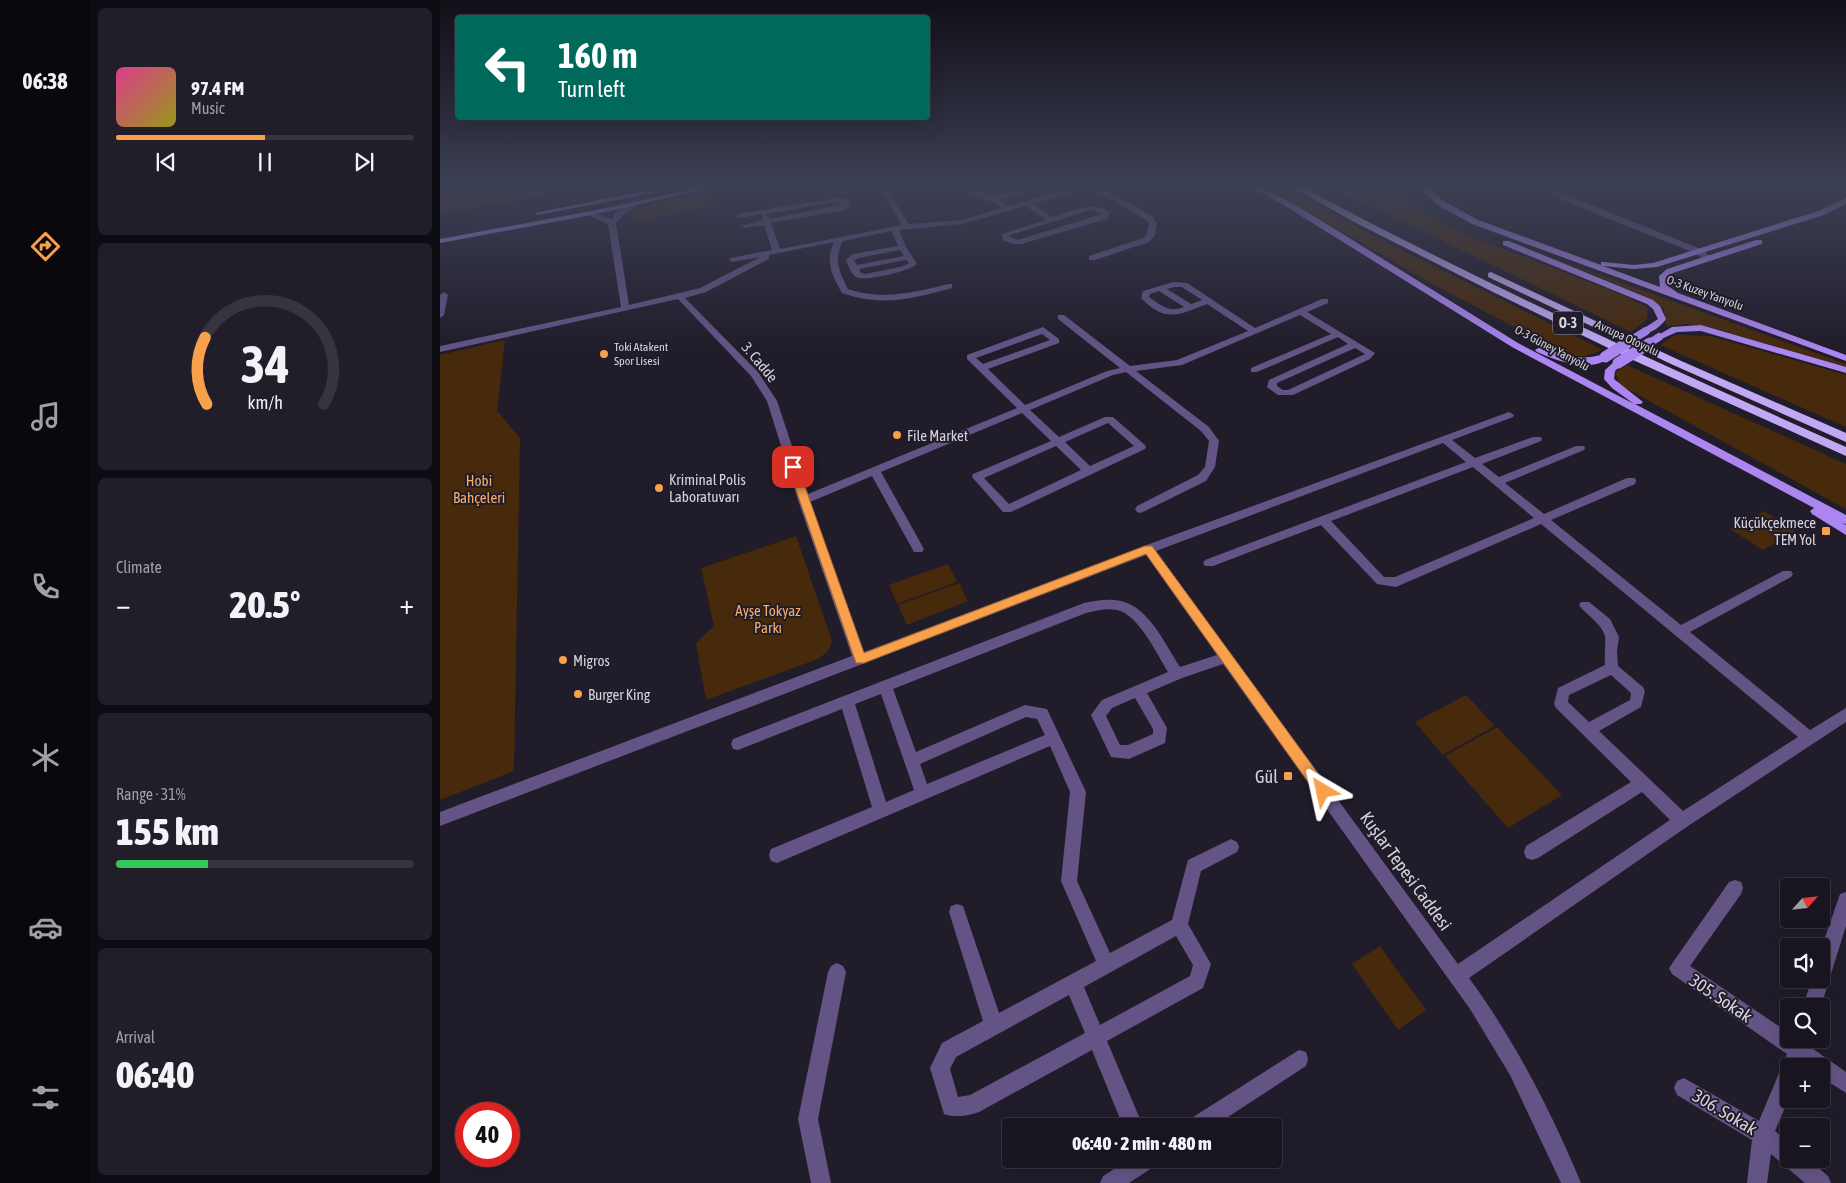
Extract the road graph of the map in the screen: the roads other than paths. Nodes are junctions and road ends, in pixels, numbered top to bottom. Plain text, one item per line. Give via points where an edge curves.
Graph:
1 (615, 241) edge
2 (773, 241) edge
3 (829, 241) edge
4 (839, 241) edge
5 (900, 241) edge
6 (1142, 241) edge
7 (1347, 241) edge
8 (1398, 241) edge
9 (1422, 241) edge
10 (1505, 241) edge
11 (1526, 241) edge
12 (1673, 241) edge
13 (1731, 241) edge
14 (1761, 241) edge
15 (902, 247) junction
16 (1546, 249) junction
17 (1698, 251) junction
18 (777, 252) junction
19 (1092, 258) dead end
20 (1708, 258) junction
21 (733, 260) dead end
22 (853, 265) junction
23 (833, 266) junction
24 (1399, 274) junction
25 (949, 286) dead end
26 (1160, 288) junction
27 (444, 295) dead end
28 (680, 297) junction
29 (1682, 298) junction
30 (1208, 301) junction
31 (1324, 301) dead end
32 (625, 308) junction
33 (1191, 308) junction
34 (1301, 312) junction
35 (440, 315) edge
36 (1061, 317) dead end
37 (1254, 331) junction
38 (1338, 334) junction
39 (1355, 344) junction
40 (440, 350) edge
41 (1846, 358) edge
42 (982, 368) junction
43 (1127, 369) junction
44 (1254, 370) dead end
45 (1846, 370) edge
46 (1026, 408) junction
47 (1509, 415) dead end
48 (1537, 438) dead end
49 (1846, 438) edge
50 (1445, 439) junction
51 (1058, 441) junction
52 (1580, 448) dead end
53 (1846, 452) edge
54 (1721, 454) junction
55 (1474, 463) junction
56 (875, 471) junction
57 (1088, 472) junction
58 (1631, 481) dead end
59 (1497, 482) junction
60 (1795, 494) junction
61 (804, 500) junction
62 (1141, 509) dead end
63 (1542, 519) junction
64 (1323, 520) junction
65 (1846, 520) edge
66 (1846, 531) edge
67 (1148, 549) junction
68 (918, 550) dead end
69 (1209, 563) dead end
70 (1787, 574) dead end
71 (1585, 605) dead end
72 (1680, 632) junction
73 (1227, 657) junction
74 (860, 659) junction
75 (1612, 668) junction
76 (1177, 674) junction
77 (885, 686) junction
78 (1138, 691) junction
79 (847, 701) junction
80 (1846, 714) edge
81 (1588, 730) junction
82 (1054, 738) junction
83 (1810, 738) junction
84 (738, 744) dead end
85 (911, 761) junction
86 (1643, 783) junction
87 (923, 793) junction
88 (881, 811) junction
89 (440, 819) edge
90 (1682, 821) junction
91 (1231, 847) dead end
92 (1532, 852) dead end
93 (777, 855) dead end
94 (1736, 888) dead end
95 (1846, 900) edge
96 (957, 912) dead end
97 (1178, 925) junction
98 (1830, 950) edge
99 (1106, 964) junction
100 (836, 972) dead end
101 (1456, 976) junction
102 (1073, 982) junction
103 (994, 1026) junction
104 (1096, 1038) junction
105 (1798, 1052) edge
106 (1299, 1059) dead end
107 (1846, 1083) edge
108 (1684, 1088) dead end
109 (1780, 1095) edge
110 (1130, 1118) edge
111 (1209, 1118) edge
112 (1763, 1135) junction
113 (1780, 1149) edge
114 (1133, 1168) edge
115 (1803, 1168) edge
116 (821, 1183) edge
117 (1110, 1183) edge
118 (1571, 1183) edge
119 (1757, 1183) edge
120 (1822, 1183) edge

1 - 32 street
2 - 18 street
3 - 18 street
4 - 23 street via 832,252
5 - 15 street
6 - 19 street
7 - 24 main road, O-3 Güney Yanyolu
8 - 53 highway, Avrupa Otoyolu / O-3 via 1666,370
9 - 49 highway, Avrupa Otoyolu / O-3 via 1547,302
10 - 24 main road, bridge via 1650,302 1662,319 1596,362 1581,362 1551,355
11 - 16 main road, O-3 Kuzey Yanyolu
12 - 17 street
13 - 17 main road
14 - 20 main road
15 - 22 street via 856,256 850,260
15 - 22 street via 909,258
16 - 17 main road via 1595,263 1634,267 1654,265
16 - 29 main road, O-3 Kuzey Yanyolu
17 - 20 street
18 - 21 street
18 - 28 street via 703,290
20 - 29 main road via 1663,276 1664,287
22 - 23 street
23 - 25 street via 845,291 855,295 885,300
24 - 54 main road, O-3 Güney Yanyolu via 1515,344
26 - 30 street via 1184,285
26 - 33 street
26 - 33 street via 1146,293 1144,298 1166,313
27 - 35 street
28 - 32 street
28 - 61 street, 3. Cadde via 755,374 772,401
29 - 41 main road, O-3 Kuzey Yanyolu
30 - 33 street
30 - 37 street
31 - 34 street
32 - 40 street
34 - 37 street
34 - 38 street
36 - 43 street
37 - 43 street via 1179,363
38 - 39 street
38 - 44 street
39 - 39 street via 1272,382 1272,386 1281,393 1290,393 1367,357 1370,353
42 - 42 street via 970,357 1043,330 1056,341
42 - 46 street
43 - 46 street
43 - 62 street via 1206,429 1214,440 1210,467 1202,478
45 - 54 main road, bridge via 1701,328 1675,329 1610,370 1609,378 1615,386
46 - 51 street
46 - 56 street
47 - 50 street
48 - 55 street
50 - 55 street
50 - 67 street
51 - 57 street
51 - 57 street via 1109,419 1141,446
51 - 57 street via 977,477 1007,509
52 - 59 street
54 - 60 main road, O-3 Güney Yanyolu
55 - 59 street
55 - 64 street
56 - 61 street
56 - 68 street
58 - 63 street
59 - 63 street
60 - 65 main road, O-3 Güney Yanyolu
60 - 66 main road
61 - 74 street, 3. Cadde
63 - 64 street via 1396,582 1381,581
63 - 72 street
64 - 69 street
67 - 73 street, Kuşlar Tepesi Caddesi
67 - 74 street
70 - 72 street
71 - 75 street via 1606,623 1612,637
72 - 83 street
73 - 76 street
73 - 101 street, Kuşlar Tepesi Caddesi
74 - 89 street
75 - 81 street via 1638,691 1636,703
75 - 81 street via 1563,692 1562,704
76 - 77 street via 1140,618 1124,606 1107,604 1084,608
76 - 78 street
77 - 79 street
77 - 85 street
78 - 78 street via 1160,728 1160,738 1129,752 1116,752 1098,715 1107,704
79 - 84 street
79 - 88 street
80 - 83 street
81 - 86 street
82 - 85 street via 1042,713 1025,711
82 - 87 street
82 - 99 street via 1078,792 1069,881
83 - 90 street
85 - 87 street
86 - 90 street
86 - 92 street
87 - 88 street
88 - 93 street
90 - 101 street
91 - 97 street via 1194,866
94 - 105 street, 305. Sokak via 1678,968
95 - 98 street
96 - 103 street
97 - 99 street
97 - 104 street via 1202,964 1197,982
99 - 102 street
100 - 116 street via 808,1119
101 - 118 street, Kuşlar Tepesi Caddesi via 1517,1068
102 - 103 street
102 - 104 street
103 - 104 street via 949,1050 940,1068 951,1107 972,1105
104 - 110 street
105 - 107 street, 305. Sokak
106 - 111 street
108 - 112 street, 306. Sokak
109 - 112 street
112 - 113 street, 306. Sokak
112 - 119 street
114 - 117 street
115 - 120 street

